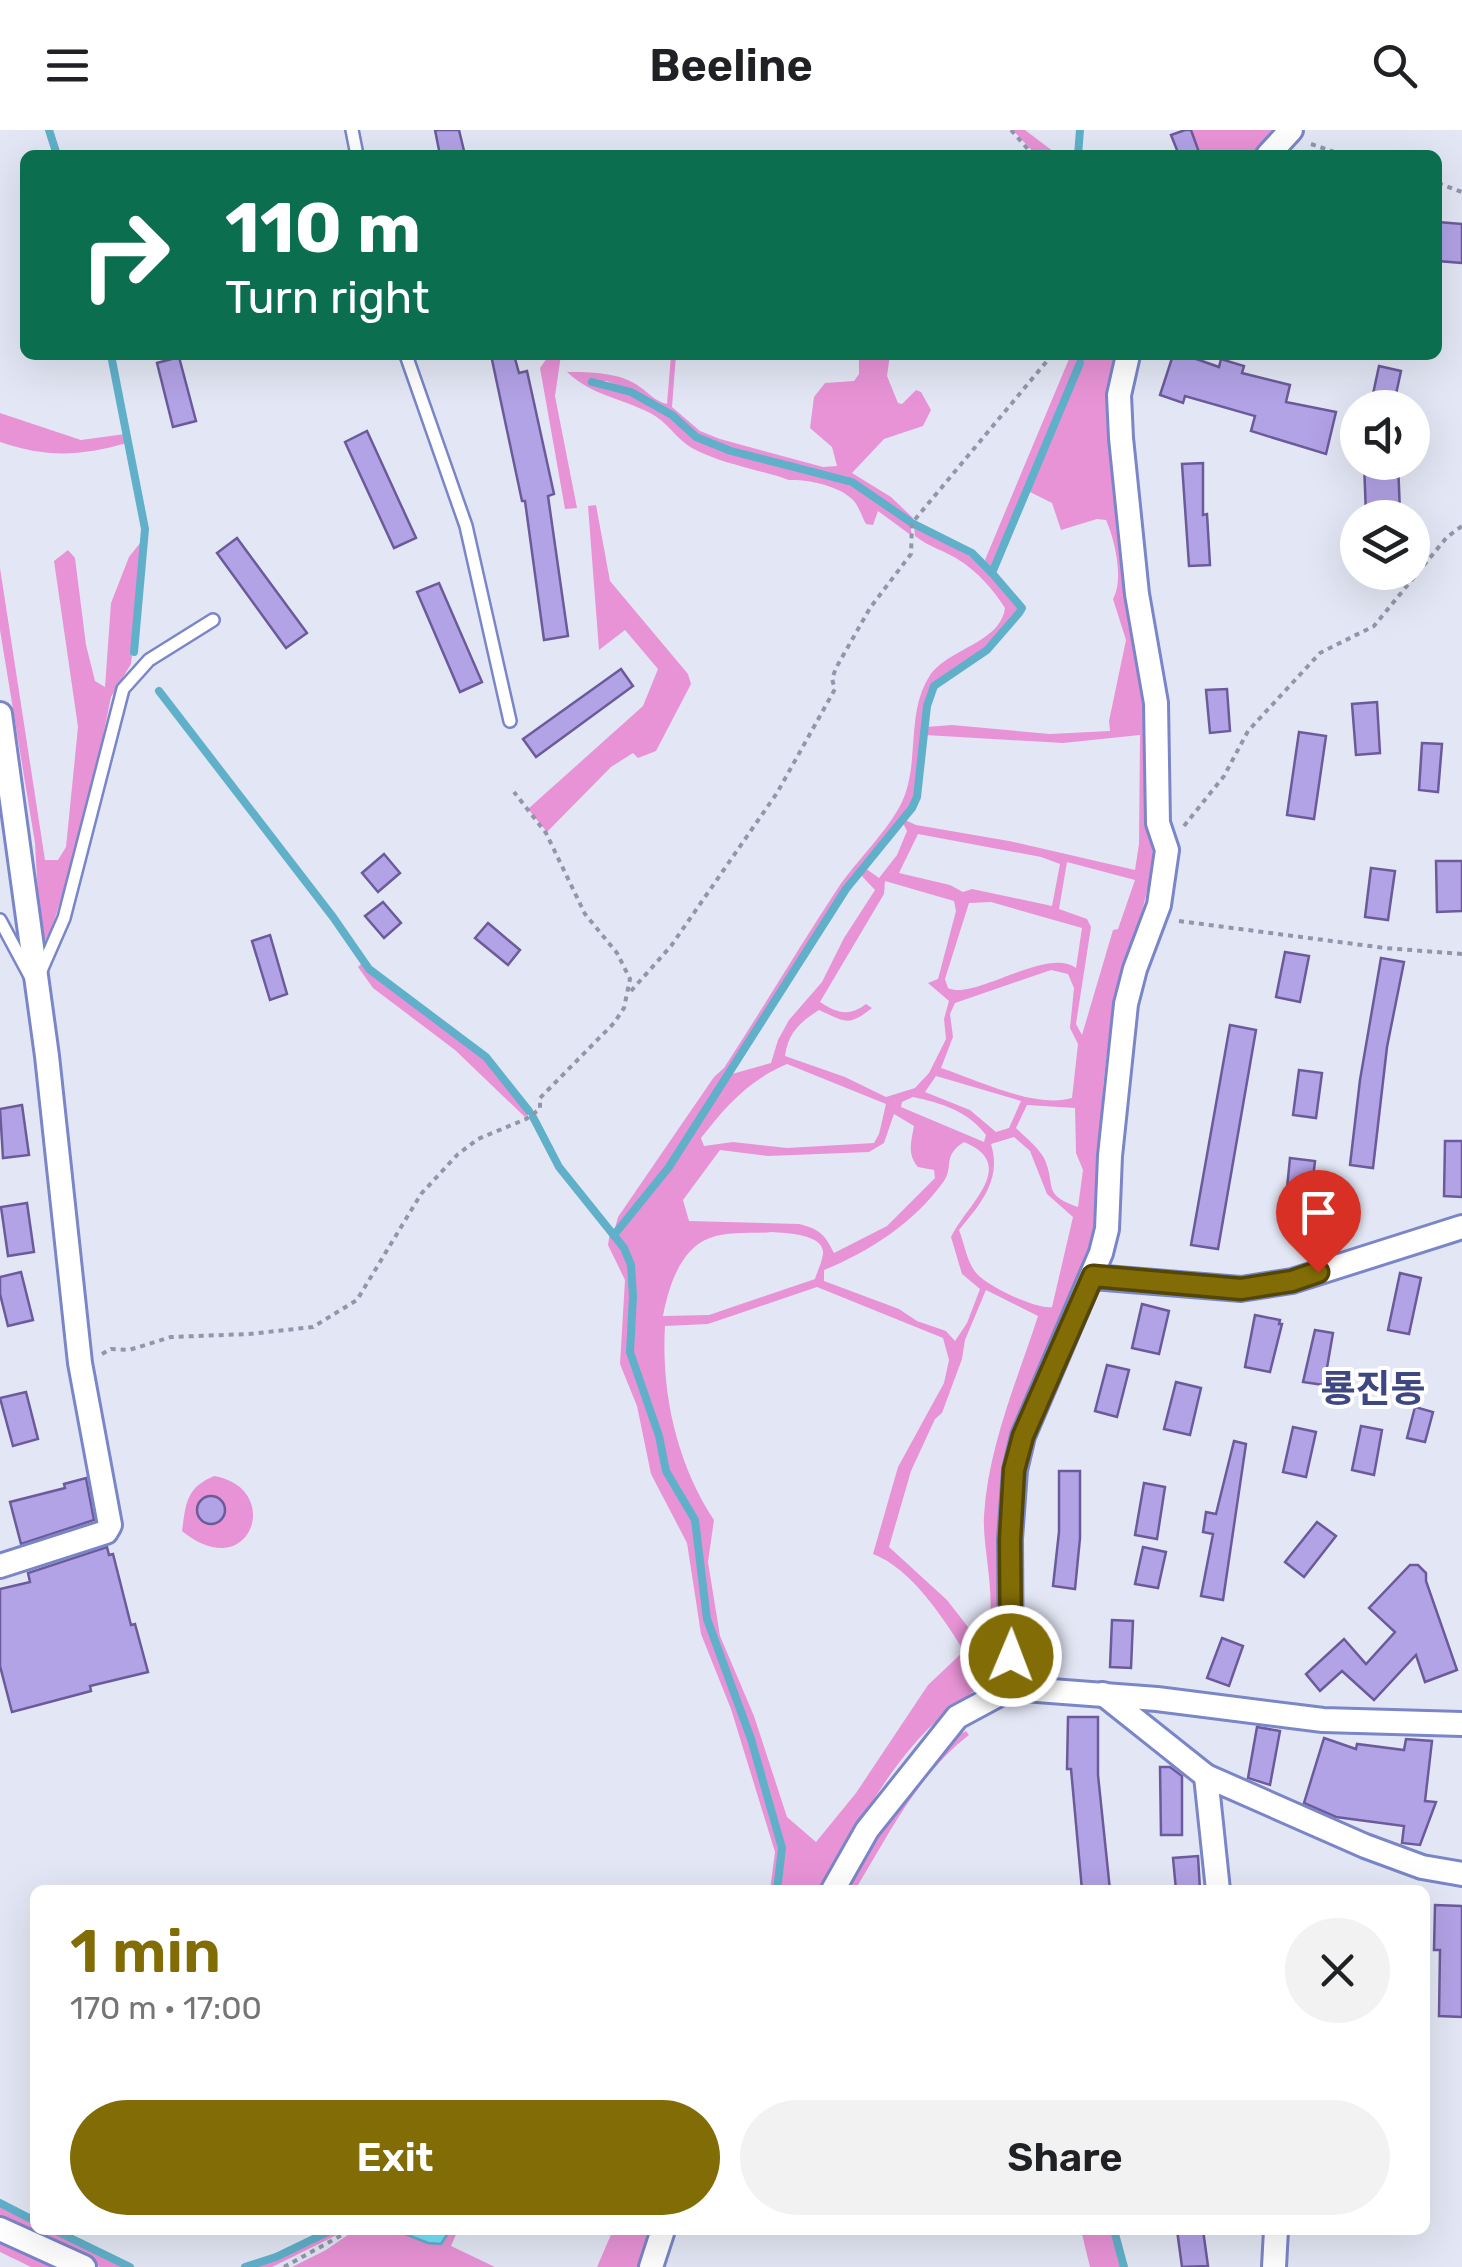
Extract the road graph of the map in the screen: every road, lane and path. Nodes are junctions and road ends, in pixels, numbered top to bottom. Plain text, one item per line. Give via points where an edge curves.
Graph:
1 (1011, 130) edge
2 (1293, 132) edge
3 (1029, 150) edge
4 (1273, 150) edge
5 (1332, 150) edge
6 (408, 360) edge
7 (1048, 360) edge
8 (1126, 360) edge
9 (1462, 526) edge
10 (213, 620) dead end
11 (0, 714) edge
12 (510, 721) dead end
13 (514, 792) dead end
14 (1167, 850) junction
15 (0, 920) edge
16 (1155, 920) junction
17 (1462, 954) edge
18 (35, 983) junction
19 (628, 994) junction
20 (1462, 1227) edge
21 (1093, 1276) junction
22 (80, 1363) junction
23 (0, 1566) edge
24 (1011, 1688) junction
25 (1103, 1694) junction
26 (1462, 1724) edge
27 (1206, 1776) junction
28 (1462, 1874) edge
29 (836, 1885) edge
30 (1217, 1885) edge
31 (0, 2229) edge
32 (343, 2235) edge
33 (661, 2235) edge
34 (1276, 2235) edge
35 (84, 2267) edge
36 (284, 2267) edge
37 (651, 2267) edge
38 (1274, 2267) edge

1 - 3 path
2 - 4 street
2 - 5 path
6 - 12 lane via 466,526
7 - 19 path via 912,523 911,554 836,668 835,689 802,752 671,946
8 - 14 street via 1121,438 1156,702 1158,823
9 - 14 path via 1374,626 1320,653 1248,730 1224,776
10 - 18 lane via 150,660 122,689 64,918
11 - 18 street
13 - 19 path via 625,967
14 - 16 street
15 - 18 lane
16 - 17 path
16 - 21 street via 1126,1004 1106,1229
18 - 22 street
19 - 22 path via 614,1024 540,1098 540,1108 478,1139 421,1194 370,1284 346,1308 314,1327 170,1337
20 - 21 street via 1292,1281 1241,1289
21 - 24 street via 1014,1470
22 - 23 street via 110,1525 106,1532
24 - 25 street
24 - 29 street via 957,1717 867,1830
25 - 26 street via 1323,1720
25 - 27 street
27 - 28 street via 1364,1846
27 - 30 street
31 - 35 street
32 - 36 path
33 - 37 street
34 - 38 street

